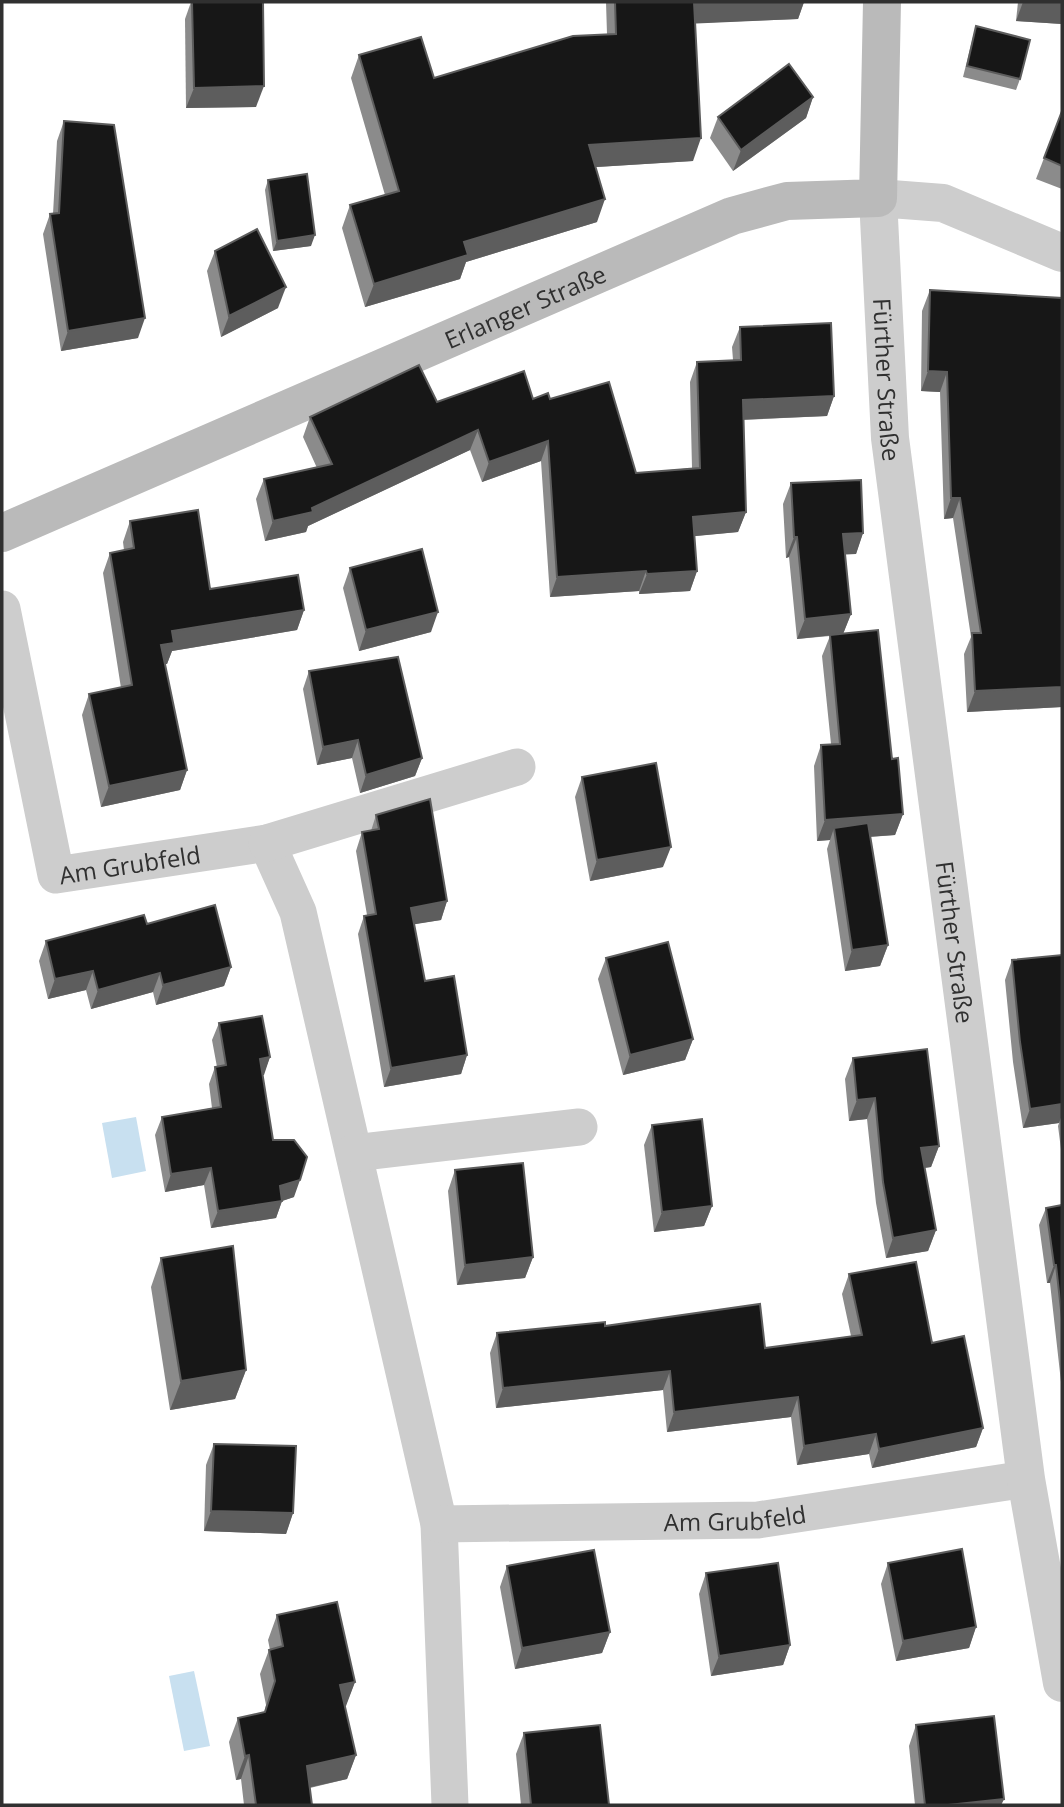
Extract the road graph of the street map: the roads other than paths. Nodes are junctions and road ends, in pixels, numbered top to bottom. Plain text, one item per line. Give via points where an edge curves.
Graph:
1 (881, 2) edge
2 (878, 198) junction
3 (1062, 253) edge
4 (2, 533) edge
5 (2, 609) edge
6 (517, 766) dead end
7 (267, 843) junction
8 (579, 1127) dead end
9 (354, 1153) junction
10 (1026, 1479) junction
11 (439, 1524) junction
12 (1062, 1683) edge
13 (450, 1805) edge

1 - 2 main road
2 - 3 street via 943,203
2 - 4 main road, Erlanger Straße via 787,201 732,216
2 - 10 street, Fürther Straße via 890,438
5 - 7 street, Am Grubfeld via 56,875
6 - 7 street, Am Grubfeld
7 - 9 street via 298,912
8 - 9 street
9 - 11 street
10 - 11 street, Am Grubfeld via 758,1520
10 - 12 street, Fürther Straße
11 - 13 street

